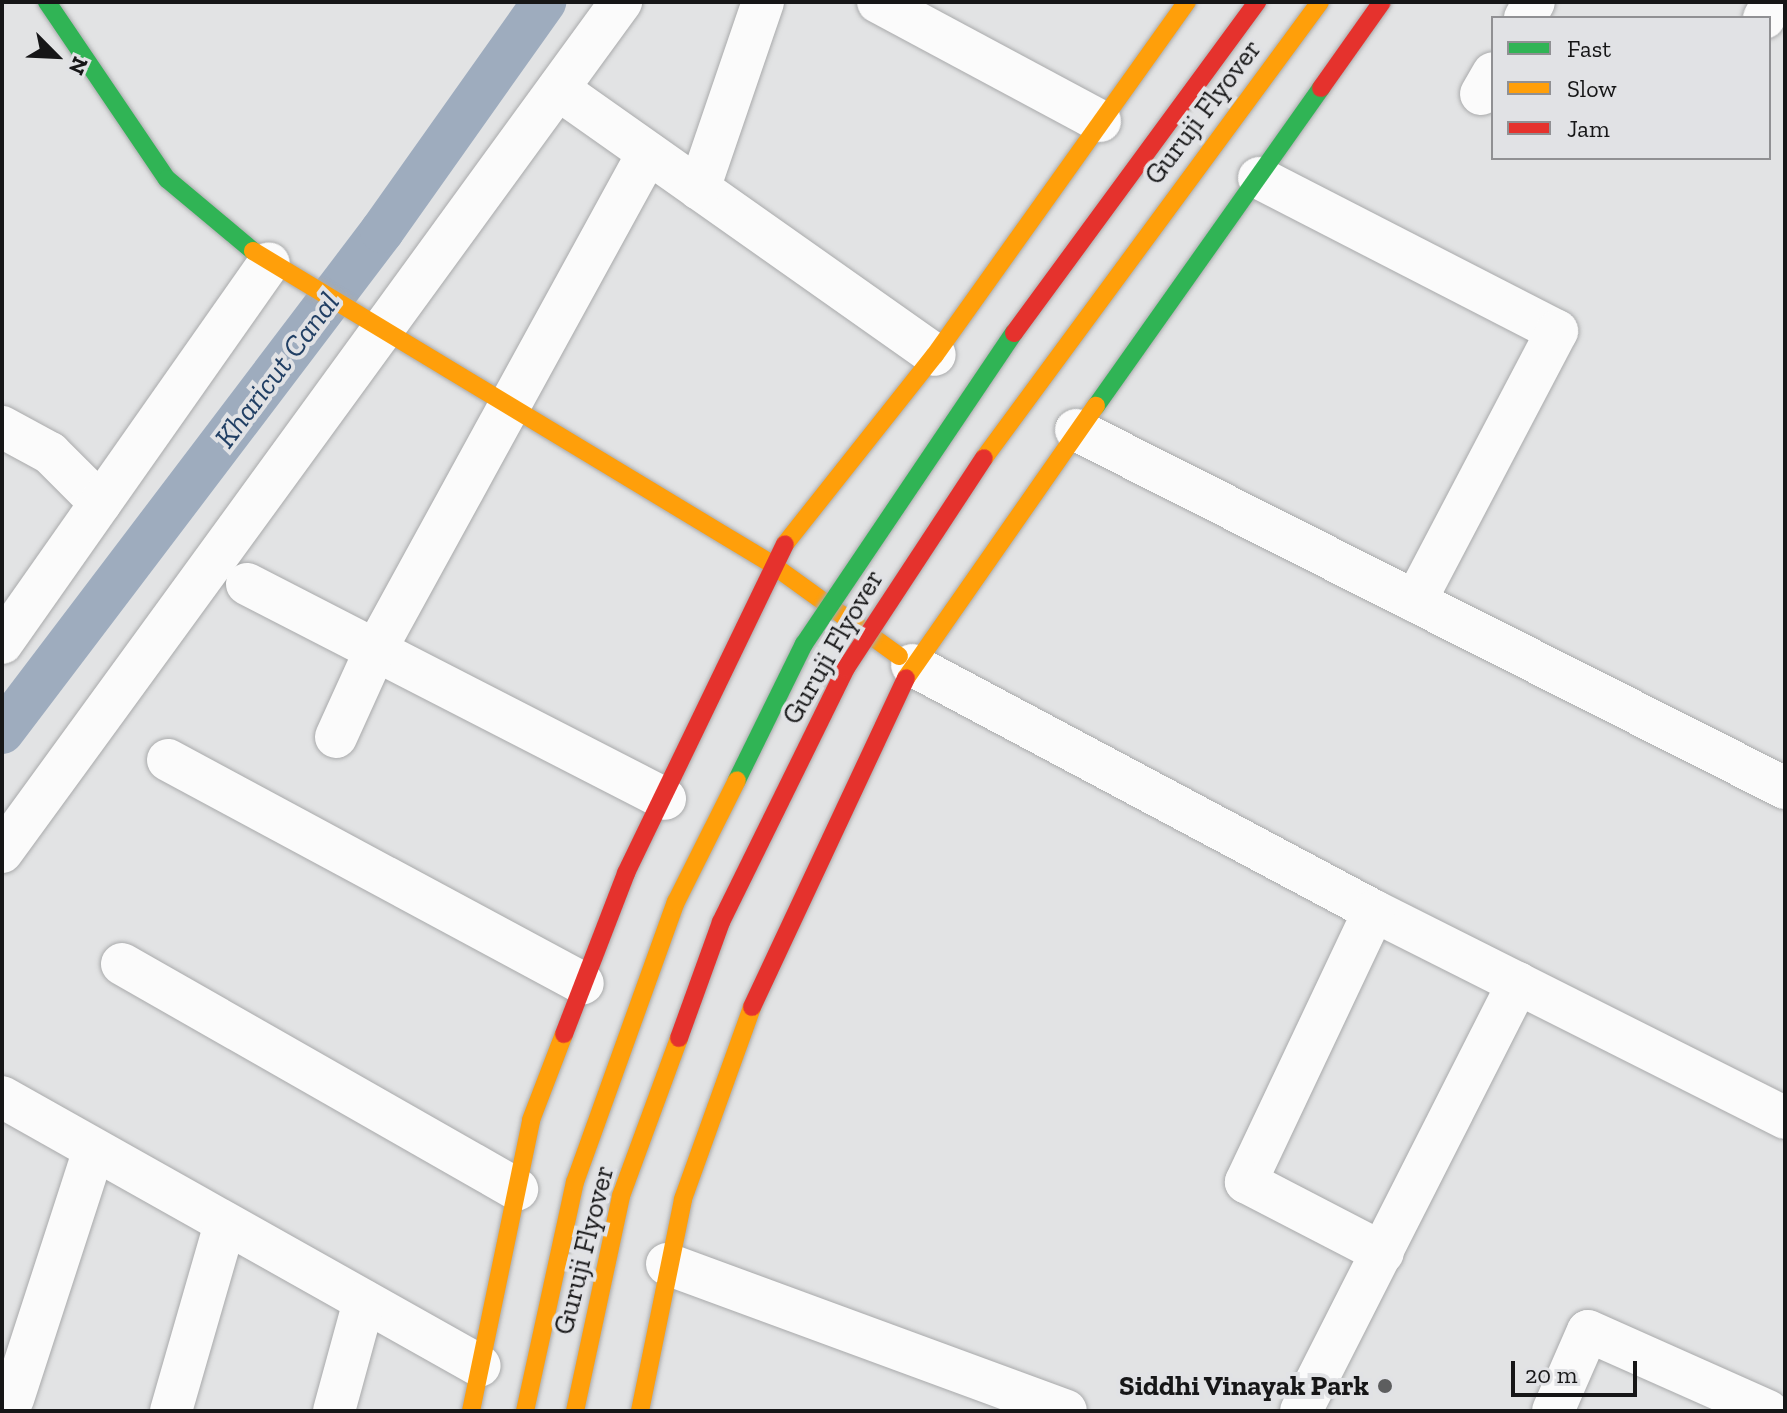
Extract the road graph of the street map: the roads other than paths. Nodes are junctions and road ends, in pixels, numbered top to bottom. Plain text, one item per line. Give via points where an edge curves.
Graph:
1 (47, 2) edge
2 (621, 2) edge
3 (763, 2) edge
4 (878, 2) edge
5 (1187, 2) edge
6 (1257, 2) edge
7 (1320, 2) edge
8 (1382, 2) edge
9 (558, 89) junction
10 (1100, 121) junction
11 (648, 153) junction
12 (1259, 178) junction
13 (699, 189) junction
14 (279, 268) junction
15 (370, 328) junction
16 (935, 355) junction
17 (506, 406) junction
18 (2, 427) edge
19 (1076, 430) junction
20 (100, 503) junction
21 (770, 563) junction
22 (247, 584) dead end
23 (1415, 601) junction
24 (2, 643) edge
25 (375, 651) junction
26 (912, 665) junction
27 (336, 737) dead end
28 (168, 760) dead end
29 (1785, 788) edge
30 (665, 799) junction
31 (2, 852) edge
32 (1374, 911) junction
33 (122, 964) dead end
34 (583, 983) junction
35 (1518, 983) junction
36 (2, 1097) edge
37 (1785, 1118) edge
38 (94, 1150) junction
39 (517, 1189) junction
40 (225, 1224) junction
41 (1383, 1253) junction
42 (667, 1264) junction
43 (364, 1301) junction
44 (480, 1366) junction
45 (13, 1399) dead end
46 (171, 1411) edge
47 (334, 1411) edge
48 (471, 1411) edge
49 (525, 1411) edge
50 (575, 1411) edge
51 (640, 1411) edge
52 (1066, 1411) edge
53 (1301, 1411) edge
54 (1553, 1411) edge
55 (1768, 1411) edge

1 - 14 street via 167,179 227,236
2 - 9 street
3 - 13 street
4 - 10 street
5 - 10 street
6 - 49 street, Guruji Flyover, bridge via 995,356 804,644 676,902 575,1182
7 - 50 street, Guruji Flyover, bridge via 973,473 846,668 721,922 621,1196
8 - 12 street
9 - 11 street
9 - 15 street
10 - 16 street
11 - 13 street
11 - 17 street
12 - 19 street
12 - 23 street via 1557,331
13 - 16 street
14 - 15 street
14 - 20 street
15 - 17 street
15 - 31 street
16 - 21 street
17 - 21 street
17 - 25 street
18 - 20 street via 50,453
19 - 23 street
19 - 26 street
20 - 24 street
21 - 26 street
21 - 30 street
22 - 25 street
23 - 29 street
25 - 27 street
25 - 30 street
26 - 32 street
26 - 42 street via 770,958
28 - 34 street
30 - 34 street via 626,873
32 - 35 street
32 - 41 street via 1246,1182
33 - 39 street
34 - 39 street via 531,1120
35 - 37 street
35 - 41 street
36 - 38 street
38 - 40 street
38 - 45 street
39 - 44 street
40 - 43 street
40 - 46 street
41 - 53 street
42 - 51 street
42 - 52 street
43 - 44 street
43 - 47 street
44 - 48 street
54 - 55 street via 1588,1331

